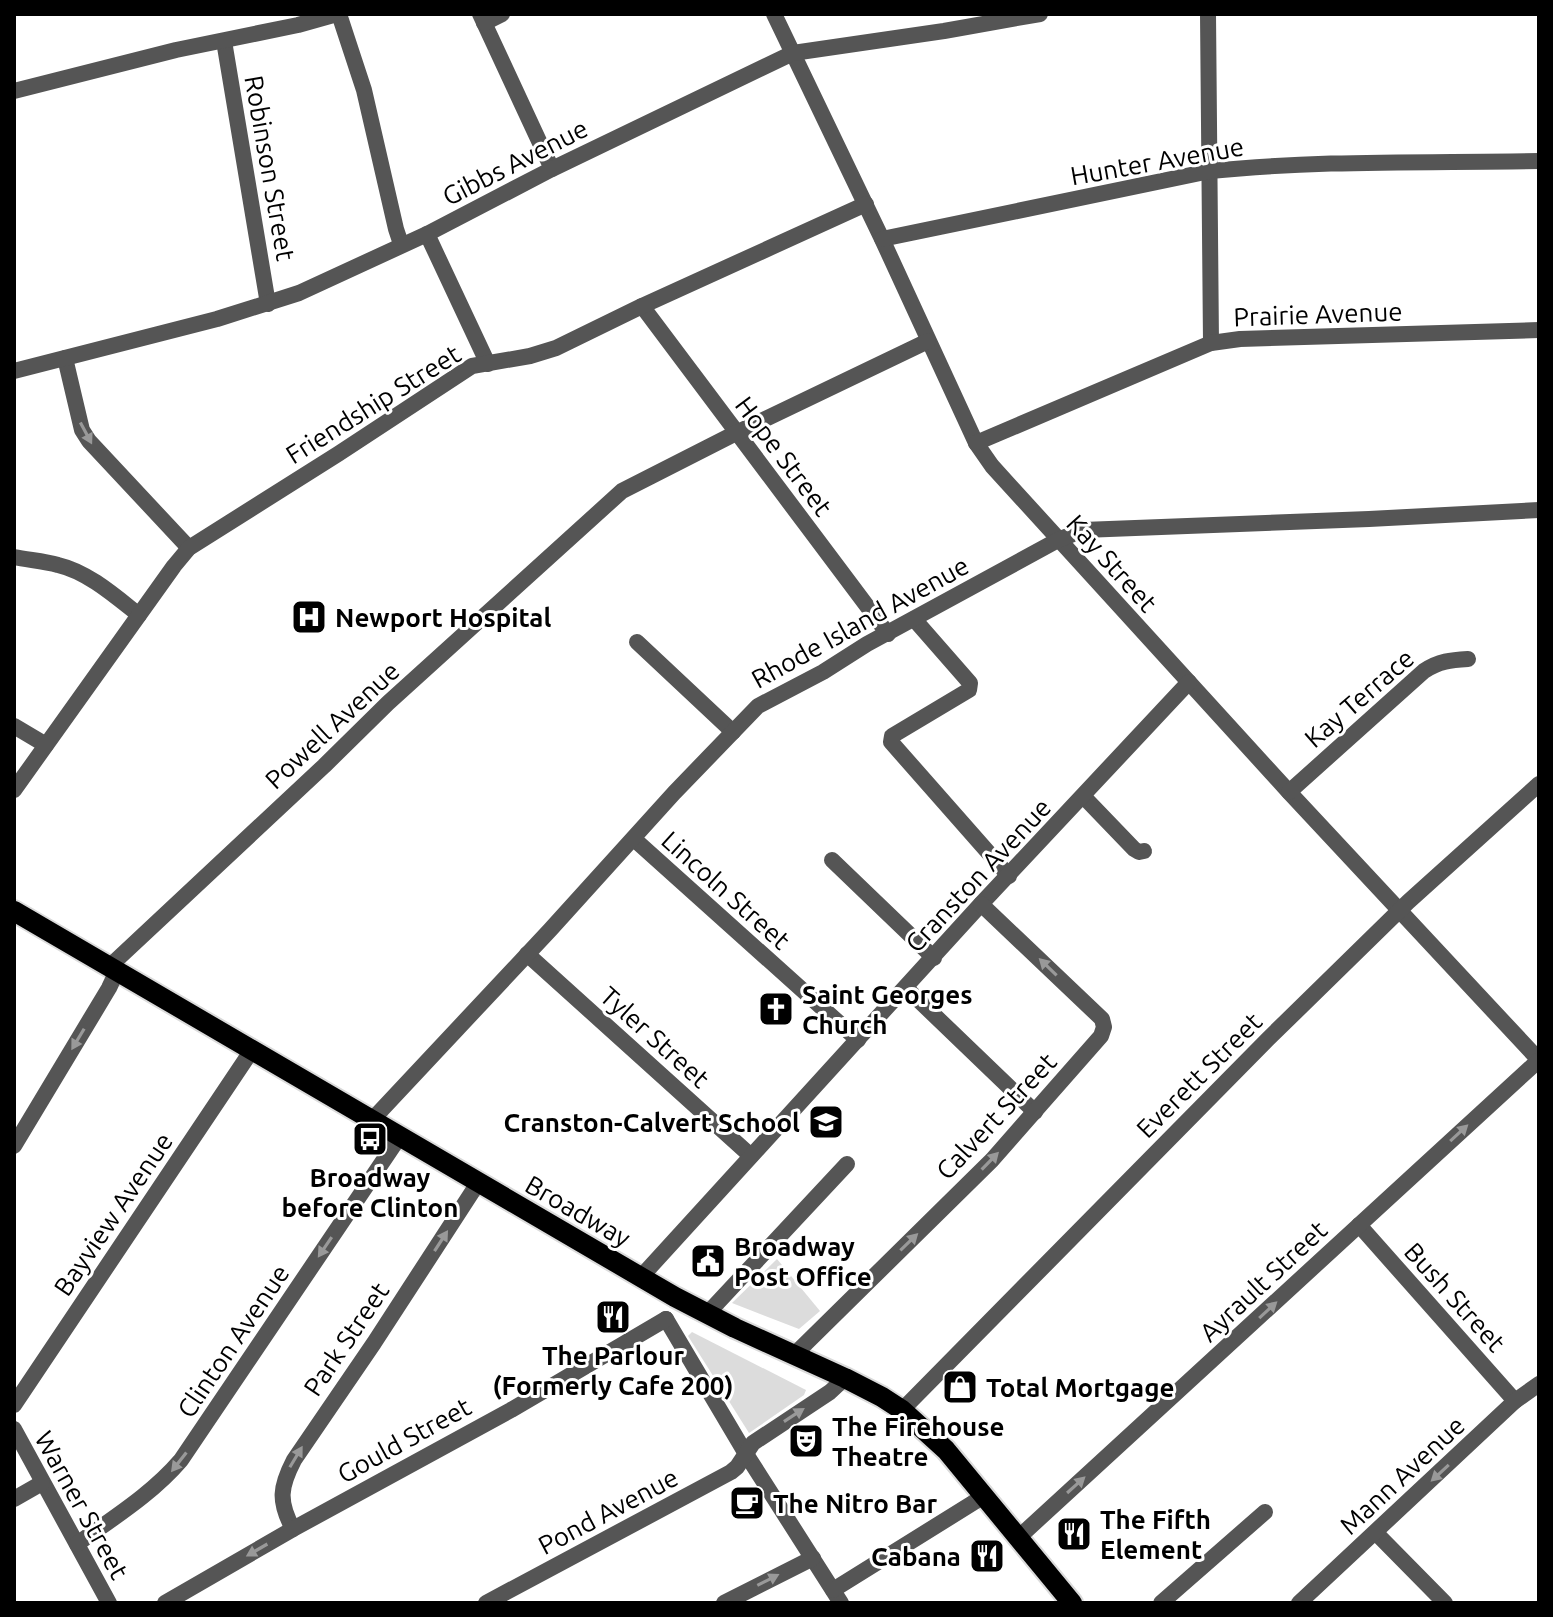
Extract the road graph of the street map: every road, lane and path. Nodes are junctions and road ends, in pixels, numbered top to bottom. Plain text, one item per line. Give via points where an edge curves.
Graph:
1 (338, 14) edge
2 (502, 14) edge
3 (774, 14) edge
4 (1040, 14) edge
5 (1208, 14) edge
6 (482, 19) edge
7 (224, 41) junction
8 (793, 53) junction
9 (14, 91) edge
10 (1539, 161) edge
11 (552, 169) junction
12 (1210, 171) junction
13 (866, 204) junction
14 (427, 234) junction
15 (882, 239) junction
16 (401, 244) junction
17 (268, 304) junction
18 (642, 306) junction
19 (1539, 330) edge
20 (928, 341) junction
21 (1211, 343) junction
22 (65, 358) junction
23 (488, 364) junction
24 (14, 371) edge
25 (736, 433) junction
26 (976, 443) junction
27 (1539, 510) edge
28 (1058, 540) junction
29 (189, 548) junction
30 (14, 557) edge
31 (139, 615) junction
32 (914, 619) junction
33 (888, 634) junction
34 (637, 642) dead end
35 (1468, 659) dead end
36 (1189, 682) junction
37 (14, 726) edge
38 (733, 732) junction
39 (46, 745) junction
40 (1539, 784) edge
41 (14, 790) edge
42 (1289, 792) junction
43 (1083, 796) junction
44 (634, 839) junction
45 (1144, 851) dead end
46 (832, 860) dead end
47 (1009, 876) junction
48 (981, 904) junction
49 (14, 911) edge
50 (1399, 911) junction
51 (527, 954) junction
52 (934, 958) junction
53 (113, 969) junction
54 (906, 988) junction
55 (858, 1040) junction
56 (252, 1050) junction
57 (1539, 1060) edge
58 (1035, 1112) junction
59 (372, 1120) junction
60 (400, 1136) junction
61 (14, 1146) edge
62 (751, 1156) junction
63 (847, 1164) dead end
64 (478, 1183) junction
65 (1359, 1225) junction
66 (641, 1277) junction
67 (675, 1297) junction
68 (707, 1314) junction
69 (666, 1319) junction
70 (793, 1356) junction
71 (845, 1378) junction
72 (1539, 1384) edge
73 (1515, 1401) junction
74 (14, 1405) edge
75 (902, 1410) junction
76 (14, 1429) edge
77 (746, 1454) junction
78 (42, 1483) junction
79 (984, 1496) junction
80 (14, 1499) edge
81 (1265, 1512) dead end
82 (293, 1529) junction
83 (1376, 1533) junction
84 (1018, 1538) junction
85 (77, 1544) junction
86 (813, 1558) junction
87 (837, 1597) edge
88 (109, 1603) edge
89 (165, 1603) edge
90 (486, 1603) edge
91 (724, 1603) edge
92 (1072, 1603) edge
93 (1161, 1603) edge
94 (1299, 1603) edge
95 (1445, 1603) edge

1 - 7 street
1 - 16 street via 364,90
2 - 6 street
3 - 8 street, Kay Street
4 - 8 street, Gibbs Avenue
5 - 12 street
6 - 11 street
7 - 9 street
7 - 17 street, Robinson Street
8 - 11 street, Gibbs Avenue
8 - 13 street, Kay Street
10 - 12 street, Hunter Avenue
11 - 14 street, Gibbs Avenue
12 - 15 street, Hunter Avenue
12 - 21 street
13 - 15 street, Kay Street
13 - 18 street, Friendship Street
14 - 16 street, Gibbs Avenue
14 - 23 street
15 - 20 street, Kay Street
16 - 17 street, Gibbs Avenue
17 - 22 street, Gibbs Avenue
18 - 23 street, Friendship Street via 556,348
18 - 25 street, Hope Street
19 - 21 street, Prairie Avenue
20 - 25 street, Powell Avenue
20 - 26 street, Kay Street
21 - 26 street, Prairie Avenue
22 - 24 street, Gibbs Avenue
22 -> 29 street via 89,441
23 - 29 street, Friendship Street via 472,366
25 - 33 street, Hope Street
25 - 53 street, Powell Avenue via 622,491 388,703
26 - 28 street, Kay Street
27 - 28 street, Rhode Island Avenue via 1083,530
28 - 32 street, Rhode Island Avenue
28 - 36 street, Kay Street
29 - 31 street, Friendship Street
30 - 31 street via 72,570
31 - 39 street, Friendship Street
32 - 33 street, Rhode Island Avenue
32 - 47 street via 970,683 969,690 892,736 891,742
33 - 38 street, Rhode Island Avenue via 758,706
34 - 38 street
35 - 42 street, Kay Terrace via 1436,663 1424,671
36 - 42 street, Kay Street
36 - 43 street, Cranston Avenue
37 - 39 street
38 - 44 street, Rhode Island Avenue
39 - 41 street, Friendship Street
40 - 50 street, Everett Street
42 - 50 street, Kay Street
43 - 45 street via 1134,849
43 - 47 street, Cranston Avenue
44 - 51 street, Rhode Island Avenue
44 - 55 street, Lincoln Street
46 - 52 street
47 - 48 street, Cranston Avenue
48 - 52 street, Cranston Avenue
58 -> 48 street, Calvert Street via 1101,1036 1102,1019
49 - 53 main road, Broadway
50 - 57 street, Kay Street
50 - 75 street, Everett Street
51 - 59 street, Rhode Island Avenue
51 - 62 street, Tyler Street
52 - 54 street, Cranston Avenue
53 - 56 main road, Broadway
53 -> 61 street, Powell Avenue via 109,988
54 - 55 street, Cranston Avenue
54 - 58 street
55 - 62 street, Cranston Avenue
56 - 59 main road, Broadway
56 - 74 street, Bayview Avenue
65 -> 57 street, Ayrault Street
70 -> 58 street, Calvert Street
59 - 60 main road, Broadway
60 - 64 main road, Broadway
60 -> 85 street, Clinton Avenue via 181,1460 144,1496
62 - 66 street, Cranston Avenue
63 - 68 street
64 - 66 main road, Broadway
82 -> 64 street, Park Street via 282,1496 294,1460
65 - 73 street, Bush Street
84 -> 65 street, Ayrault Street
66 - 67 main road, Broadway
67 - 68 main road, Broadway
67 - 69 street
68 - 70 main road, Broadway
69 - 77 street
69 - 82 street, Gould Street
70 - 71 main road, Broadway
71 - 75 main road, Broadway
77 -> 71 street, Pond Avenue via 753,1443
72 - 73 street, Mann Avenue
73 -> 83 street, Mann Avenue
75 - 79 main road, Broadway via 946,1450
76 - 78 street, Warner Street
77 - 86 street
77 - 90 street, Pond Avenue via 731,1472
78 - 80 street
78 - 85 street, Warner Street
79 - 84 main road, Broadway
79 - 87 street
81 - 93 street
82 -> 89 street, Gould Street
83 - 94 street, Mann Avenue
83 - 95 street
84 - 92 main road, Broadway
85 - 88 street, Warner Street
86 - 87 street
91 -> 86 street

